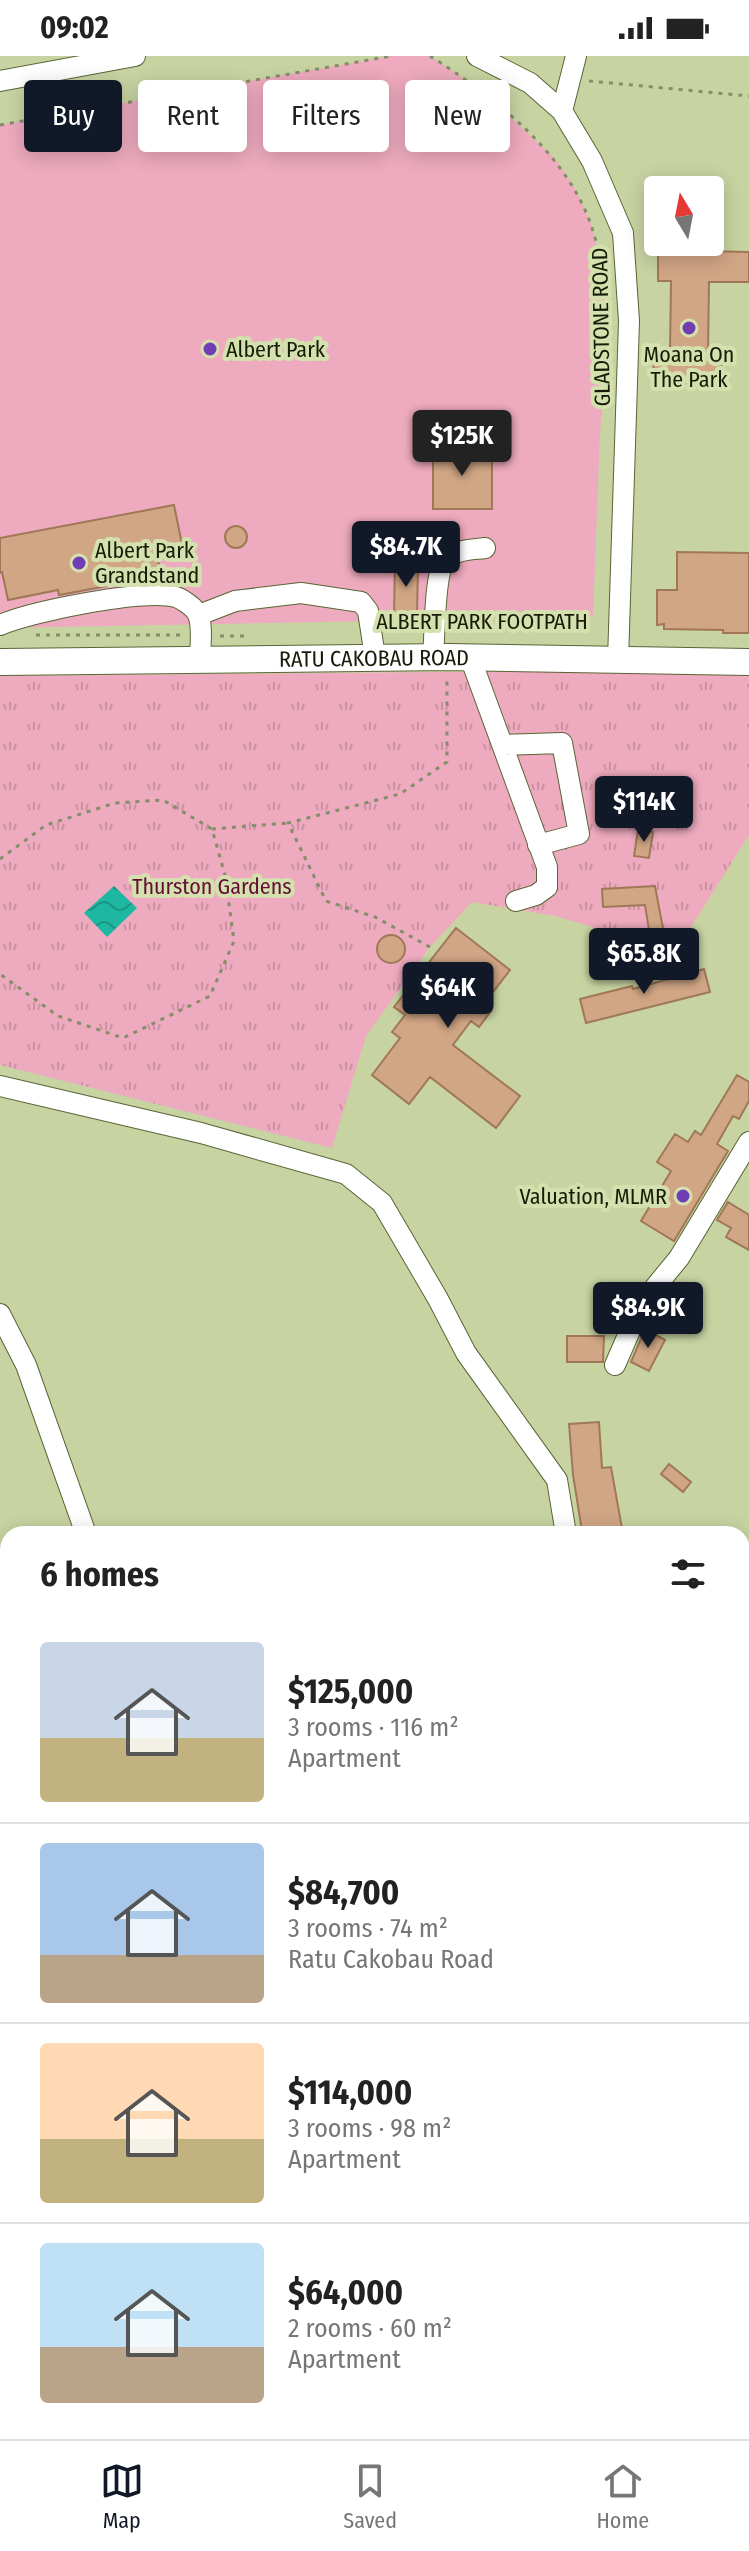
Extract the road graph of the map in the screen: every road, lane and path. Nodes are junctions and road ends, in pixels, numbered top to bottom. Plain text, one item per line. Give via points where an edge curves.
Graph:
1 (135, 56) edge
2 (391, 56) edge
3 (430, 56) edge
4 (477, 56) edge
5 (576, 56) edge
6 (571, 80) junction
7 (0, 81) edge
8 (749, 96) edge
9 (562, 111) junction
10 (0, 125) edge
11 (607, 375) dead end
12 (485, 548) dead end
13 (0, 625) edge
14 (31, 635) dead end
15 (247, 636) dead end
16 (199, 637) junction
17 (375, 657) junction
18 (450, 657) junction
19 (618, 660) junction
20 (0, 662) edge
21 (749, 662) edge
22 (503, 745) junction
23 (288, 823) junction
24 (212, 829) junction
25 (538, 845) junction
26 (0, 859) edge
27 (516, 901) dead end
28 (430, 947) dead end
29 (0, 974) edge
30 (0, 1086) edge
31 (749, 1142) edge
32 (0, 1314) edge
33 (615, 1365) dead end
34 (83, 1526) edge
35 (565, 1526) edge

1 - 7 street
2 - 10 path
3 - 11 path via 485,93 556,160 576,190 600,260
4 - 9 street, GLADSTONE ROAD via 530,83
5 - 6 street
6 - 8 path
6 - 9 street
9 - 19 street, GLADSTONE ROAD via 609,195 627,264
12 - 18 street via 458,551 439,575
13 - 16 street via 46,610 135,597 177,597 193,608
14 - 16 path
15 - 16 path
16 - 17 main road, RATU CAKOBAU ROAD
16 - 17 street via 235,601 301,593 361,602 368,611
16 - 20 main road, RATU CAKOBAU ROAD
17 - 18 main road, RATU CAKOBAU ROAD
18 - 19 main road, RATU CAKOBAU ROAD
18 - 22 street
18 - 23 path via 447,762 400,794
19 - 21 main road, RATU CAKOBAU ROAD
22 - 25 street
22 - 25 street via 562,743 579,834
23 - 24 path
23 - 28 path via 326,901 375,917
24 - 26 path via 163,800 115,803 46,825
24 - 29 path via 234,941 210,996 123,1038 58,1016
25 - 27 street via 547,867 547,887
30 - 35 street via 346,1174 382,1203 466,1353 557,1480
31 - 33 street via 679,1258 642,1303
32 - 34 street via 26,1365

